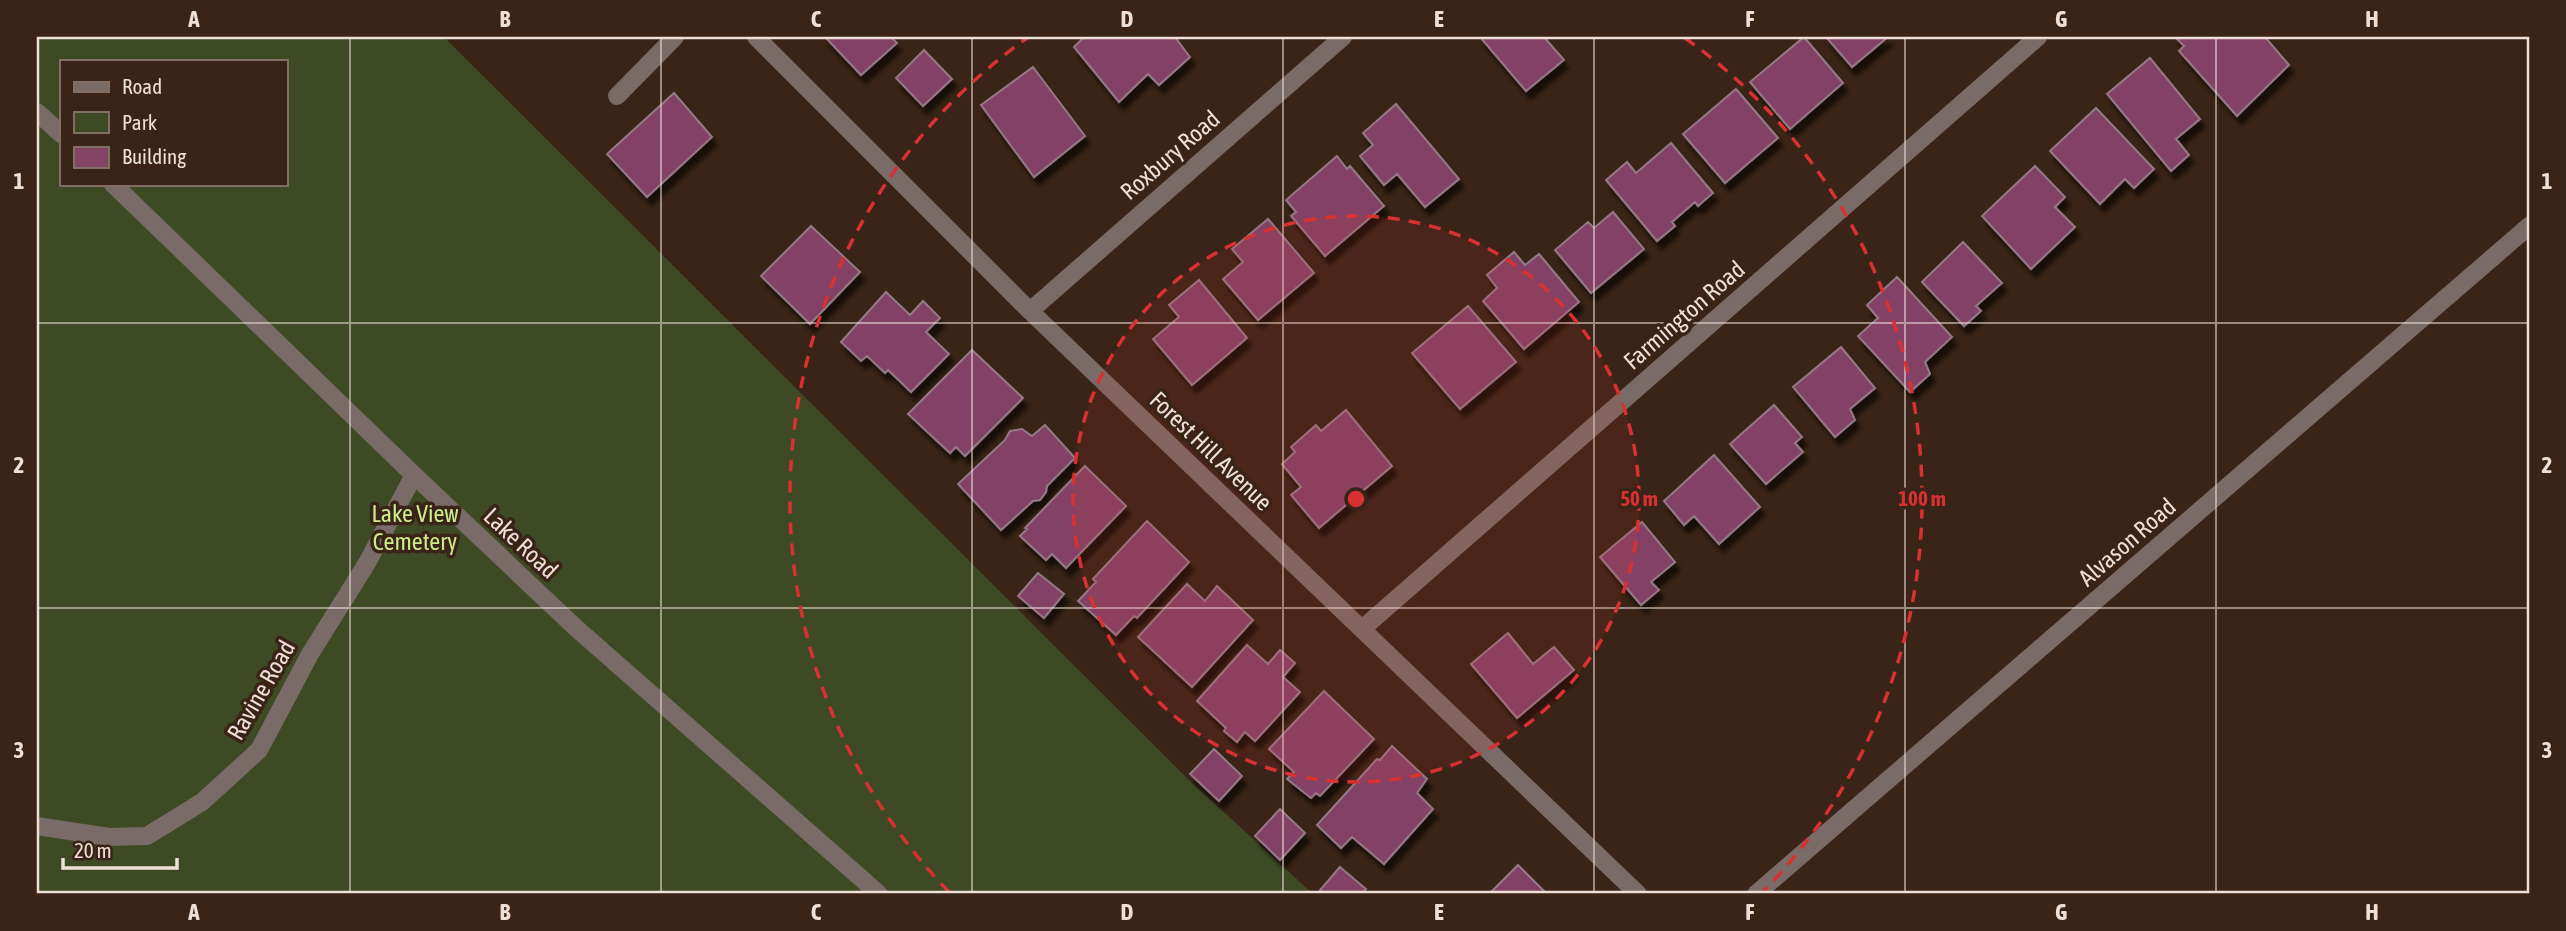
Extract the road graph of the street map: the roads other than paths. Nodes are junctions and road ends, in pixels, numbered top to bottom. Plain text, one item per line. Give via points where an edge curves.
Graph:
1 (675, 37) edge
2 (757, 37) edge
3 (1343, 37) edge
4 (2038, 37) edge
5 (617, 96) dead end
6 (37, 112) edge
7 (60, 133) edge
8 (115, 186) edge
9 (2529, 226) edge
10 (1030, 311) junction
11 (414, 475) junction
12 (1362, 629) junction
13 (37, 826) edge
14 (879, 894) edge
15 (1638, 894) edge
16 (1756, 894) edge

1 - 5 street
2 - 10 street, Forest Hill Avenue
3 - 10 street, Roxbury Road
4 - 12 street, Farmington Road
6 - 7 street
8 - 11 street, Lake Road
9 - 16 street, Alvason Road
10 - 12 street, Forest Hill Avenue
11 - 13 street, Ravine Road via 367,563 310,653 260,750 202,802 147,836 109,837
11 - 14 street, Lake Road via 576,628
12 - 15 street, Forest Hill Avenue

